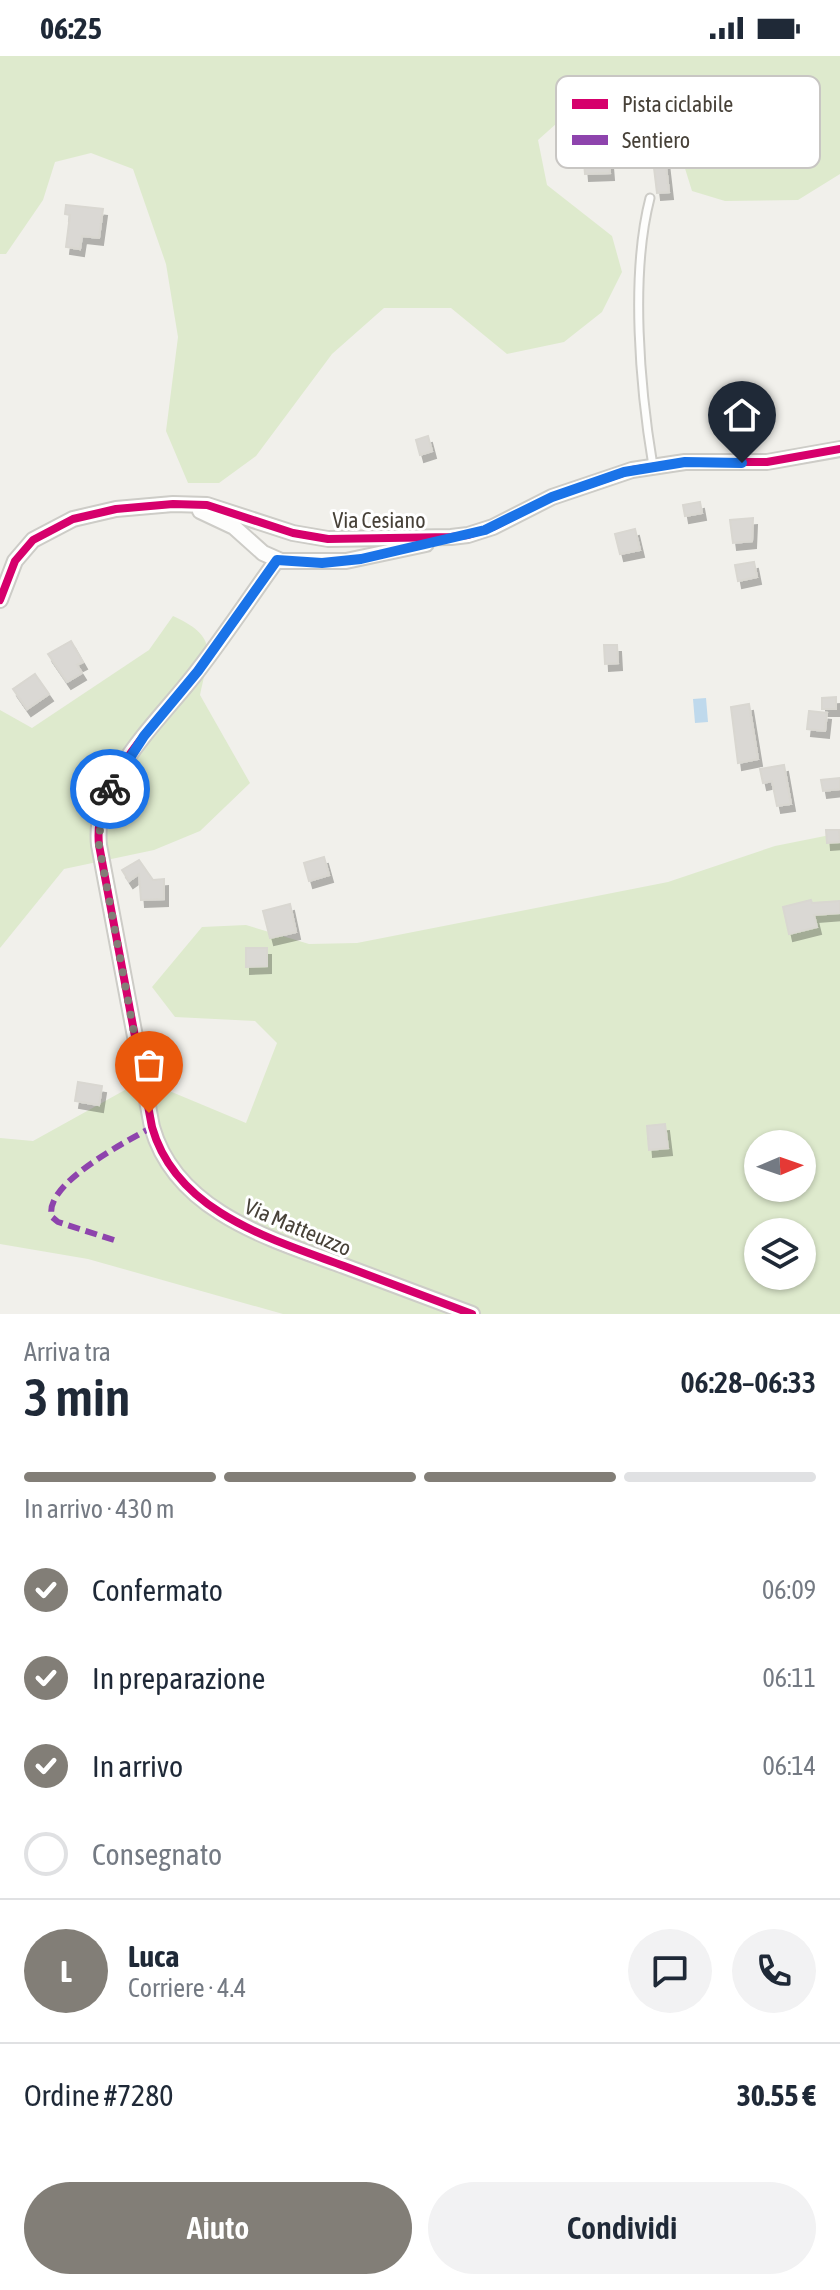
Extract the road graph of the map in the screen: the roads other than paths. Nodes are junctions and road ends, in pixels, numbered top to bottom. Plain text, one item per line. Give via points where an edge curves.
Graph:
1 (650, 198) dead end
2 (840, 449) edge
3 (653, 466) junction
4 (173, 504) junction
5 (468, 535) junction
6 (277, 560) junction
7 (0, 600) edge
8 (472, 1314) edge

1 - 3 lane via 642,243 640,320
2 - 3 street, Via Cesiano via 767,462
3 - 5 street, Via Cesiano via 592,482
4 - 5 street, Via Cesiano via 213,506 321,538
4 - 6 street via 228,523
4 - 7 street, Via Cesiano via 95,513 46,532 20,554
5 - 6 street via 354,560
6 - 8 street, Via Matteuzzo via 135,749 101,813 99,845 152,1127 163,1154 184,1182 236,1222

